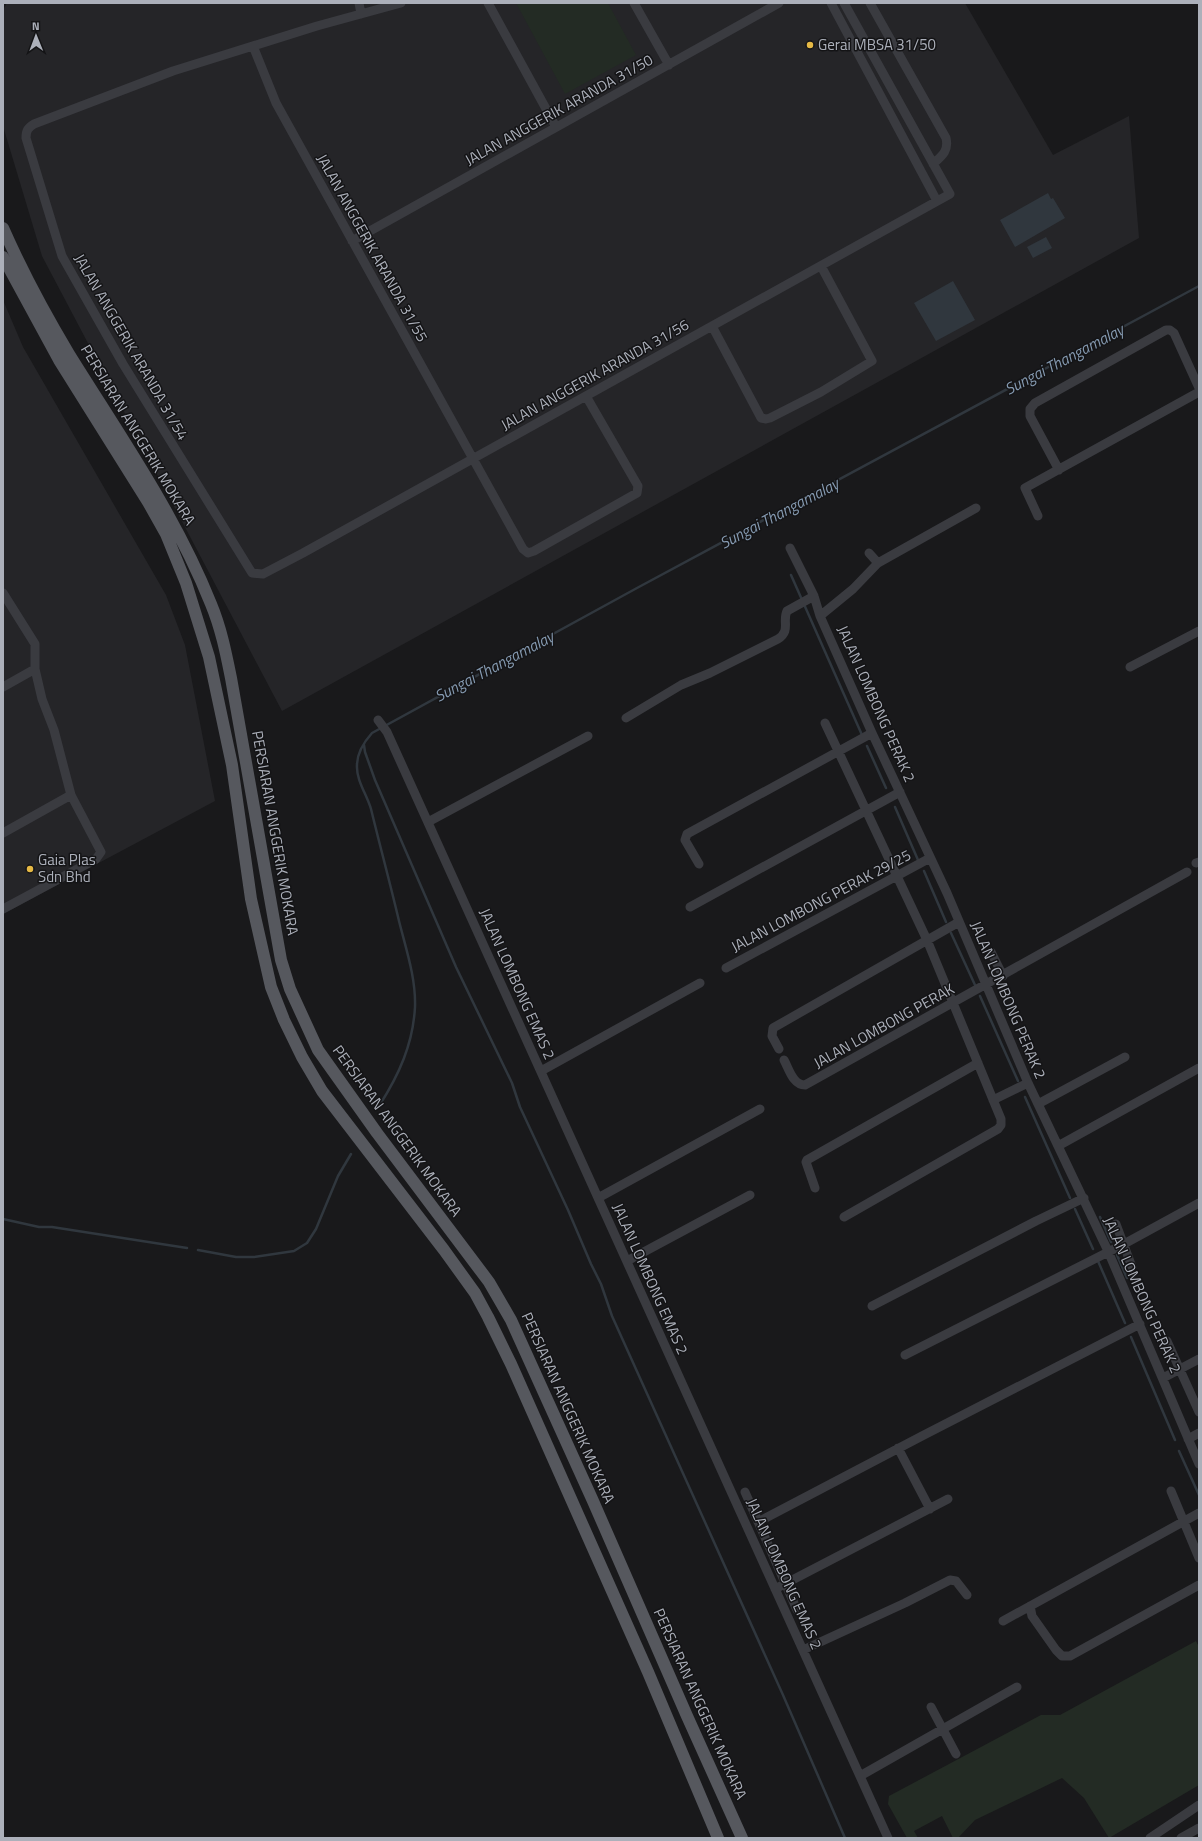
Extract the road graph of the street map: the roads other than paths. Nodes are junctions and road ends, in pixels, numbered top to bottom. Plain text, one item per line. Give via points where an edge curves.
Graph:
1 (359, 3) edge
2 (401, 3) edge
3 (488, 3) edge
4 (634, 3) edge
5 (779, 3) edge
6 (831, 3) edge
7 (844, 3) edge
8 (870, 3) edge
9 (766, 6) edge
10 (361, 14) junction
11 (253, 46) junction
12 (669, 65) junction
13 (556, 127) junction
14 (933, 164) junction
15 (937, 202) junction
16 (3, 228) edge
17 (352, 241) junction
18 (3, 257) edge
19 (821, 266) junction
20 (712, 326) junction
21 (1199, 388) edge
22 (1199, 392) edge
23 (586, 396) junction
24 (472, 459) junction
25 (1059, 470) junction
26 (976, 508) dead end
27 (1038, 516) dead end
28 (790, 548) dead end
29 (868, 553) dead end
30 (878, 563) junction
31 (252, 574) joint
32 (3, 593) edge
33 (811, 598) junction
34 (820, 616) junction
35 (1199, 631) edge
36 (1130, 667) dead end
37 (35, 669) junction
38 (3, 687) edge
39 (626, 718) dead end
40 (378, 720) dead end
41 (825, 722) dead end
42 (872, 733) junction
43 (588, 736) dead end
44 (839, 752) junction
45 (900, 792) junction
46 (71, 796) junction
47 (866, 810) junction
48 (428, 822) junction
49 (3, 833) edge
50 (930, 858) junction
51 (699, 864) dead end
52 (1187, 872) dead end
53 (897, 876) junction
54 (690, 907) dead end
55 (3, 909) edge
56 (960, 922) junction
57 (928, 940) junction
58 (991, 952) dead end
59 (726, 968) dead end
60 (1003, 976) junction
61 (700, 984) dead end
62 (985, 986) junction
63 (953, 1003) junction
64 (779, 1049) dead end
65 (1125, 1057) dead end
66 (784, 1060) dead end
67 (978, 1063) junction
68 (1199, 1068) edge
69 (541, 1071) junction
70 (1028, 1083) junction
71 (993, 1100) junction
72 (1038, 1104) junction
73 (760, 1109) dead end
74 (1058, 1146) junction
75 (815, 1188) dead end
76 (750, 1195) dead end
77 (598, 1198) junction
78 (1084, 1198) junction
79 (1199, 1203) edge
80 (844, 1217) dead end
81 (1116, 1224) dead end
82 (1124, 1244) junction
83 (1108, 1251) junction
84 (627, 1261) junction
85 (1132, 1267) dead end
86 (872, 1306) dead end
87 (1140, 1324) junction
88 (1167, 1341) dead end
89 (905, 1355) dead end
90 (1199, 1359) edge
91 (1180, 1369) junction
92 (1163, 1378) junction
93 (1196, 1396) edge
94 (1199, 1412) edge
95 (1199, 1433) edge
96 (1188, 1439) junction
97 (898, 1448) junction
98 (1199, 1464) edge
99 (1171, 1491) dead end
100 (745, 1492) dead end
101 (948, 1499) dead end
102 (930, 1509) junction
103 (1199, 1513) edge
104 (1184, 1521) junction
105 (758, 1522) junction
106 (1199, 1558) edge
107 (786, 1584) junction
108 (1199, 1585) edge
109 (775, 1589) junction
110 (967, 1595) dead end
111 (1030, 1606) junction
112 (797, 1610) dead end
113 (1004, 1621) dead end
114 (807, 1648) junction
115 (1017, 1687) dead end
116 (931, 1707) dead end
117 (943, 1729) junction
118 (956, 1754) dead end
119 (860, 1776) junction
120 (1199, 1805) edge
121 (1199, 1828) edge
122 (718, 1838) edge
123 (742, 1838) edge
124 (888, 1838) edge
125 (1150, 1838) edge
126 (1181, 1838) edge

1 - 10 street
2 - 10 street, JALAN ANGGERIK ARANDA 31/54
3 - 13 street
4 - 12 street
5 - 9 street, JALAN ANGGERIK ARANDA 31/50
6 - 15 street
7 - 14 street
8 - 14 street via 946,138 946,152
9 - 12 street, JALAN ANGGERIK ARANDA 31/50
10 - 11 street, JALAN ANGGERIK ARANDA 31/54
11 - 17 street, JALAN ANGGERIK ARANDA 31/55 via 276,103
11 - 31 street, JALAN ANGGERIK ARANDA 31/54 via 116,92 34,124 26,133 62,256 123,364
12 - 13 street, JALAN ANGGERIK ARANDA 31/50
13 - 17 street, JALAN ANGGERIK ARANDA 31/50
14 - 15 street, JALAN ANGGERIK ARANDA 31/56 via 950,194
15 - 19 street, JALAN ANGGERIK ARANDA 31/56
16 - 123 main road, PERSIARAN ANGGERIK MOKARA via 30,285 69,353 159,496 212,606 225,648 281,960 290,989 318,1050 359,1109 489,1282 511,1320
17 - 24 street, JALAN ANGGERIK ARANDA 31/55
18 - 122 main road, PERSIARAN ANGGERIK MOKARA via 59,360 148,502 175,555 192,600 213,675 232,765 251,899 271,987 284,1020 322,1090 475,1293 511,1364 648,1672
19 - 20 street, JALAN ANGGERIK ARANDA 31/56
19 - 20 street via 872,361 821,392 770,418 762,418
20 - 23 street, JALAN ANGGERIK ARANDA 31/56
21 - 25 street via 1174,333 1166,330 1035,403 1030,409 1030,416
22 - 25 street
23 - 24 street, JALAN ANGGERIK ARANDA 31/56
23 - 24 street, JALAN ANGGERIK ARANDA 31/55 via 638,490 637,493 540,548 528,552 523,549
24 - 31 street, JALAN ANGGERIK ARANDA 31/56 via 290,560 263,574
25 - 27 street via 1025,488
26 - 30 street
28 - 33 street, JALAN LOMBONG PERAK 2
29 - 30 street
30 - 34 street via 854,589
32 - 37 street via 35,644
33 - 34 street, JALAN LOMBONG PERAK 2
33 - 39 street via 787,610 784,616 787,625 783,636 681,685
34 - 42 street, JALAN LOMBONG PERAK 2
35 - 36 street
37 - 38 street
37 - 46 street
40 - 48 street, JALAN LOMBONG EMAS 2 via 387,732
41 - 44 street
42 - 44 street
42 - 45 street, JALAN LOMBONG PERAK 2
43 - 48 street
44 - 47 street
44 - 51 street via 687,834 685,840
45 - 47 street
45 - 50 street, JALAN LOMBONG PERAK 2
46 - 49 street
46 - 55 street via 101,852 96,859
47 - 53 street
47 - 54 street
48 - 69 street, JALAN LOMBONG EMAS 2
50 - 53 street, JALAN LOMBONG PERAK 29/25
50 - 56 street, JALAN LOMBONG PERAK 2
52 - 60 street, JALAN LOMBONG PERAK
53 - 57 street
53 - 59 street, JALAN LOMBONG PERAK 29/25
56 - 57 street
56 - 62 street, JALAN LOMBONG PERAK 2
57 - 63 street
57 - 64 street via 773,1028 772,1036
58 - 60 street
60 - 62 street, JALAN LOMBONG PERAK
61 - 69 street
62 - 63 street, JALAN LOMBONG PERAK
62 - 70 street, JALAN LOMBONG PERAK 2
63 - 66 street, JALAN LOMBONG PERAK via 805,1085 796,1082
63 - 67 street
65 - 72 street
67 - 71 street
67 - 75 street via 807,1160
68 - 74 street
69 - 77 street, JALAN LOMBONG EMAS 2
70 - 71 street
70 - 72 street, JALAN LOMBONG PERAK 2
71 - 80 street via 1001,1119 998,1129
72 - 74 street, JALAN LOMBONG PERAK 2
73 - 77 street
74 - 78 street, JALAN LOMBONG PERAK 2
76 - 84 street
77 - 84 street, JALAN LOMBONG EMAS 2
78 - 83 street, JALAN LOMBONG PERAK 2
78 - 86 street
79 - 82 street
81 - 82 street
82 - 83 street
82 - 85 street
83 - 87 street, JALAN LOMBONG PERAK 2
83 - 89 street
84 - 109 street, JALAN LOMBONG EMAS 2
87 - 92 street, JALAN LOMBONG PERAK 2
87 - 97 street
88 - 91 street
90 - 91 street
91 - 92 street
91 - 93 street
92 - 96 street, JALAN LOMBONG PERAK 2
93 - 94 street
95 - 96 street
96 - 98 street, JALAN LOMBONG PERAK 2
97 - 102 street
97 - 105 street
99 - 104 street
100 - 105 street
101 - 102 street
102 - 107 street
103 - 104 street
104 - 106 street
104 - 111 street
105 - 107 street
107 - 109 street
107 - 112 street
108 - 111 street via 1070,1656 1062,1656 1056,1650 1032,1616
109 - 114 street, JALAN LOMBONG EMAS 2
110 - 114 street via 956,1581 950,1580
111 - 113 street
114 - 119 street, JALAN LOMBONG EMAS 2
115 - 117 street
116 - 117 street
117 - 118 street
117 - 119 street
119 - 124 street, JALAN LOMBONG EMAS 2
120 - 125 street
121 - 126 street

